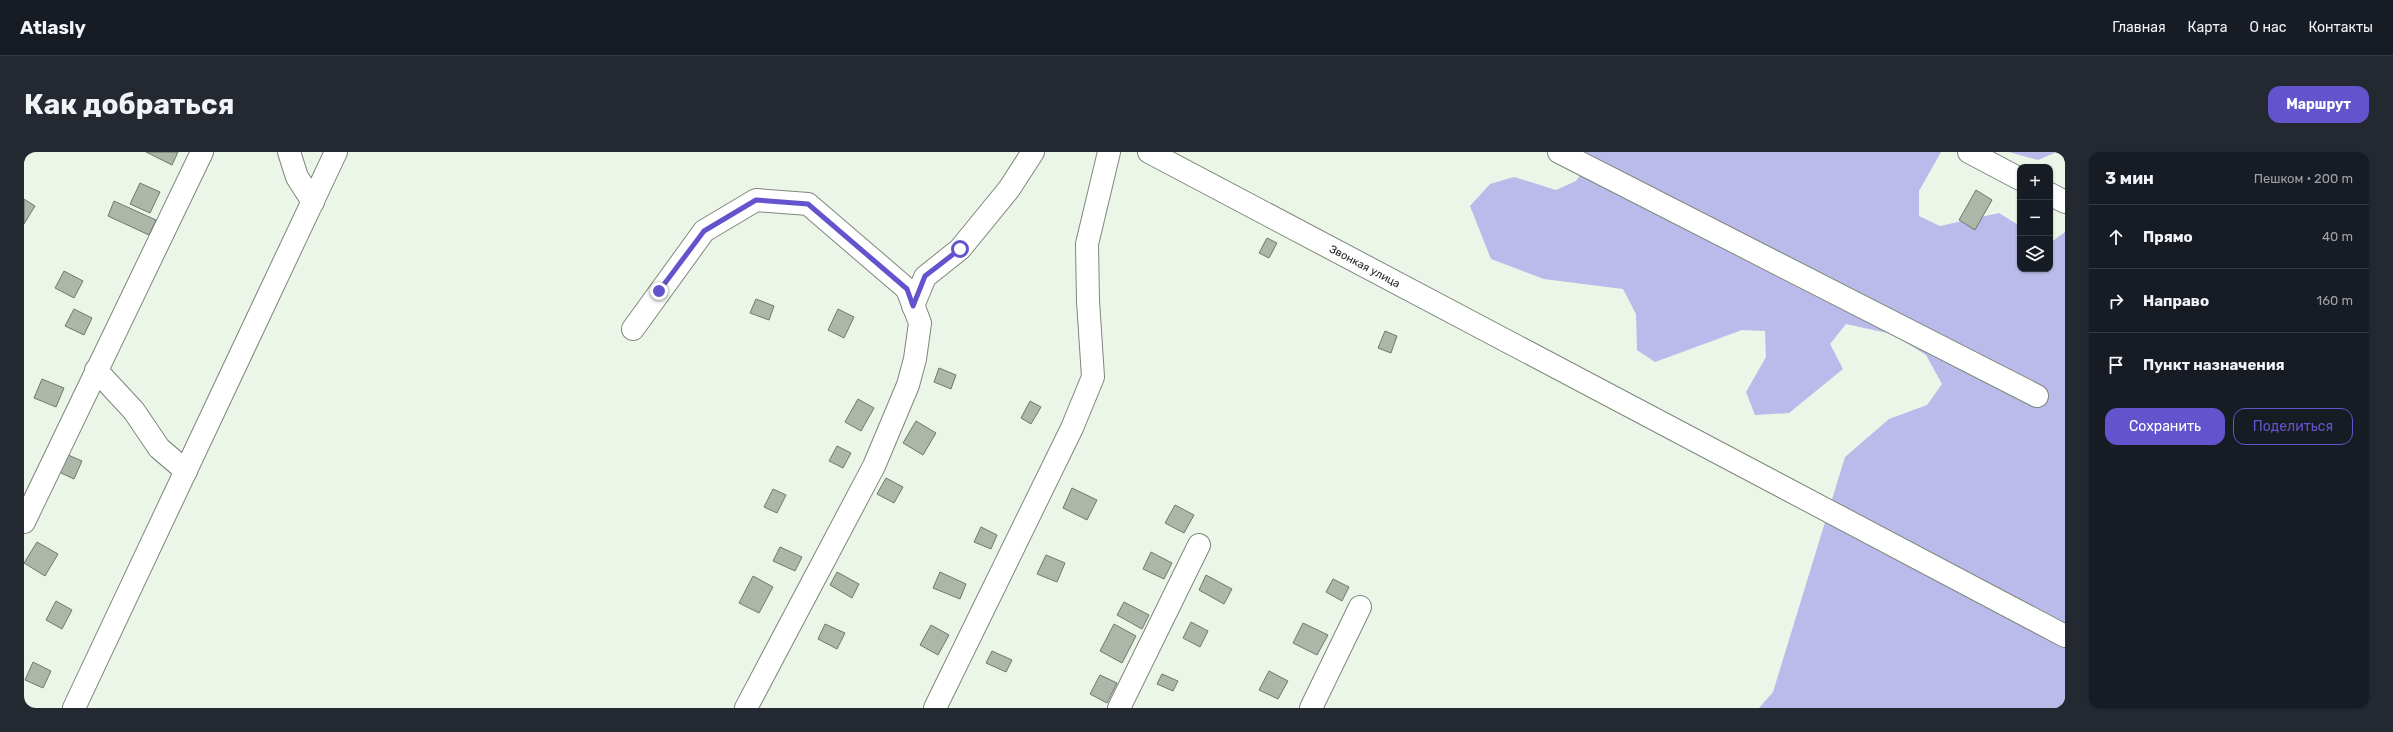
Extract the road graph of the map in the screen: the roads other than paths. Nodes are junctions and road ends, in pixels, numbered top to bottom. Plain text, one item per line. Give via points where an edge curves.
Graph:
1 (202, 152) edge
2 (289, 152) edge
3 (336, 152) edge
4 (1033, 152) edge
5 (1109, 152) edge
6 (1149, 152) edge
7 (1559, 152) edge
8 (1968, 152) edge
9 (2017, 177) edge
10 (2053, 196) edge
11 (312, 202) junction
12 (2065, 202) edge
13 (913, 306) junction
14 (633, 328) dead end
15 (96, 370) junction
16 (2037, 396) dead end
17 (186, 471) junction
18 (24, 522) edge
19 (1200, 546) dead end
20 (1360, 607) dead end
21 (2065, 636) edge
22 (74, 708) edge
23 (746, 708) edge
24 (935, 708) edge
25 (1119, 708) edge
26 (1311, 708) edge

1 - 15 street
2 - 11 street via 298,177
3 - 11 street
4 - 13 street via 1009,189 960,249 925,276
5 - 24 street via 1087,244 1093,377 1072,428
6 - 21 street, Звонкая улица
7 - 16 street
8 - 9 street
10 - 12 street
11 - 17 street
13 - 14 street via 907,289 808,204 756,200 704,231
13 - 23 street via 920,323 908,385 874,466
15 - 17 street via 134,411 159,448
15 - 18 street
17 - 22 street
19 - 25 street
20 - 26 street

